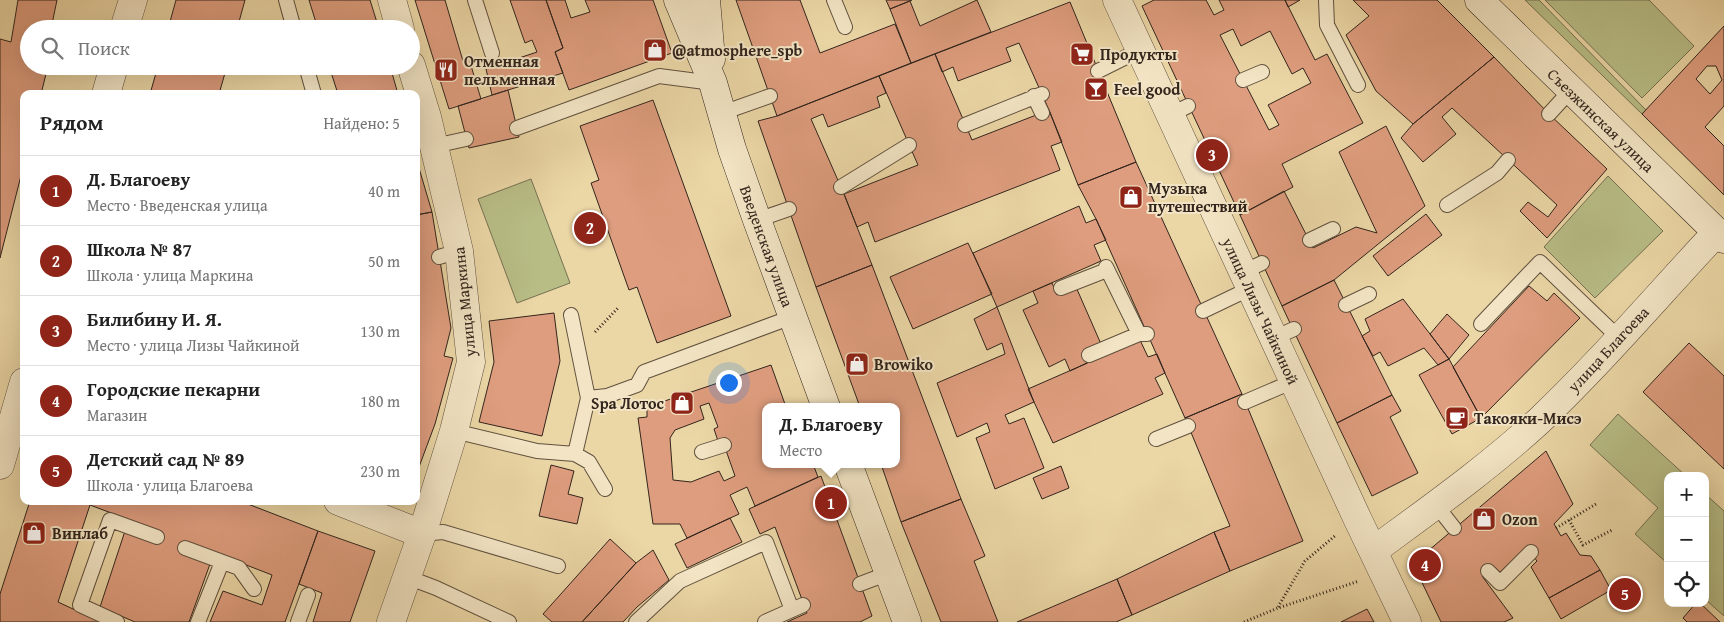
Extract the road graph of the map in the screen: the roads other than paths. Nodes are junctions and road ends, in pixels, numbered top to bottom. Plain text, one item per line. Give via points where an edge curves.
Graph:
1 (133, 0) edge
2 (286, 0) edge
3 (392, 0) edge
4 (475, 0) edge
5 (678, 0) edge
6 (706, 0) edge
7 (834, 0) edge
8 (1117, 0) edge
9 (1326, 0) edge
10 (1479, 0) edge
11 (127, 20) edge
12 (292, 20) edge
13 (398, 20) edge
14 (845, 27) dead end
15 (1140, 50) junction
16 (492, 52) dead end
17 (1098, 70) dead end
18 (1262, 72) dead end
19 (111, 75) edge
20 (309, 75) edge
21 (413, 75) edge
22 (1243, 80) dead end
23 (713, 83) junction
24 (1358, 85) dead end
25 (107, 90) edge
26 (313, 90) edge
27 (416, 90) edge
28 (1571, 90) junction
29 (770, 96) dead end
30 (722, 113) junction
31 (1042, 113) dead end
32 (1549, 114) dead end
33 (422, 118) edge
34 (965, 124) dead end
35 (517, 128) dead end
36 (466, 139) dead end
37 (909, 145) dead end
38 (434, 146) junction
39 (1508, 160) dead end
40 (841, 187) dead end
41 (1447, 205) dead end
42 (789, 209) dead end
43 (757, 220) junction
44 (1333, 229) dead end
45 (1720, 235) edge
46 (1310, 240) dead end
47 (1252, 274) junction
48 (1061, 288) dead end
49 (1369, 294) dead end
50 (1346, 305) dead end
51 (1204, 311) dead end
52 (571, 315) dead end
53 (792, 317) junction
54 (1481, 324) dead end
55 (1619, 338) junction
56 (1089, 355) dead end
57 (1294, 381) junction
58 (20, 396) edge
59 (588, 398) junction
60 (1245, 402) dead end
61 (824, 403) edge
62 (1188, 426) dead end
63 (454, 431) junction
64 (1156, 439) dead end
65 (724, 445) dead end
66 (702, 452) dead end
67 (575, 454) junction
68 (0, 465) edge
69 (850, 468) edge
70 (605, 489) dead end
71 (348, 505) edge
72 (1436, 505) junction
73 (1454, 528) dead end
74 (422, 534) junction
75 (157, 537) dead end
76 (185, 548) dead end
77 (1373, 551) junction
78 (1531, 552) dead end
79 (222, 562) junction
80 (558, 566) dead end
81 (1488, 571) dead end
82 (889, 573) junction
83 (407, 577) junction
84 (860, 584) dead end
85 (254, 589) dead end
86 (308, 595) dead end
87 (117, 622) edge
88 (198, 622) edge
89 (298, 622) edge
90 (391, 622) edge
91 (509, 622) edge
92 (636, 622) edge
93 (764, 622) edge
94 (907, 622) edge
95 (1407, 622) edge

1 - 11 street
2 - 12 lane
3 - 13 street
4 - 16 lane
5 - 23 street, Введенская улица
6 - 23 street, Введенская улица
7 - 14 lane
8 - 15 street, улица Лизы Чайкиной
9 - 24 lane via 1327,25
10 - 28 street, Съезжинская улица
15 - 17 lane
15 - 47 street, улица Лизы Чайкиной via 1179,110
18 - 22 lane
19 - 25 street
20 - 26 lane
21 - 27 street, улица Маркина
23 - 30 street, Введенская улица
23 - 35 lane via 659,76
28 - 32 lane
28 - 45 street, Съезжинская улица
29 - 30 lane
30 - 43 street, Введенская улица
31 - 34 lane via 1038,95
33 - 38 street, улица Маркина
36 - 38 lane
37 - 40 lane
38 - 63 street, улица Маркина via 449,254 471,362
39 - 41 lane via 1497,173
42 - 43 lane
43 - 53 street, Введенская улица
44 - 46 lane
45 - 55 street, улица Благоева
47 - 51 lane
47 - 57 street, улица Лизы Чайкиной via 1284,334
48 - 56 lane via 1106,269 1143,334
49 - 50 lane
52 - 59 lane
53 - 59 lane via 644,372 637,386 607,396
53 - 61 street, Введенская улица
54 - 55 lane via 1540,262
55 - 72 street, улица Благоева via 1539,420
57 - 60 lane
57 - 77 street, улица Лизы Чайкиной
58 - 68 street
59 - 67 lane
62 - 64 lane
63 - 67 lane via 537,451
63 - 74 street, улица Маркина
65 - 66 lane
67 - 70 lane via 589,462
69 - 82 street
71 - 74 street
72 - 73 lane
72 - 77 street, улица Благоева
74 - 80 lane via 443,532
74 - 83 street, улица Маркина
75 - 87 lane via 121,521 110,520 80,605
76 - 79 lane
77 - 95 street, улица Лизы Чайкиной
78 - 81 lane via 1500,583
79 - 85 lane via 239,568
79 - 88 lane
82 - 84 lane
82 - 94 street
83 - 90 street, улица Маркина
83 - 91 lane
86 - 89 lane
92 - 93 lane via 680,581 766,542 797,607

